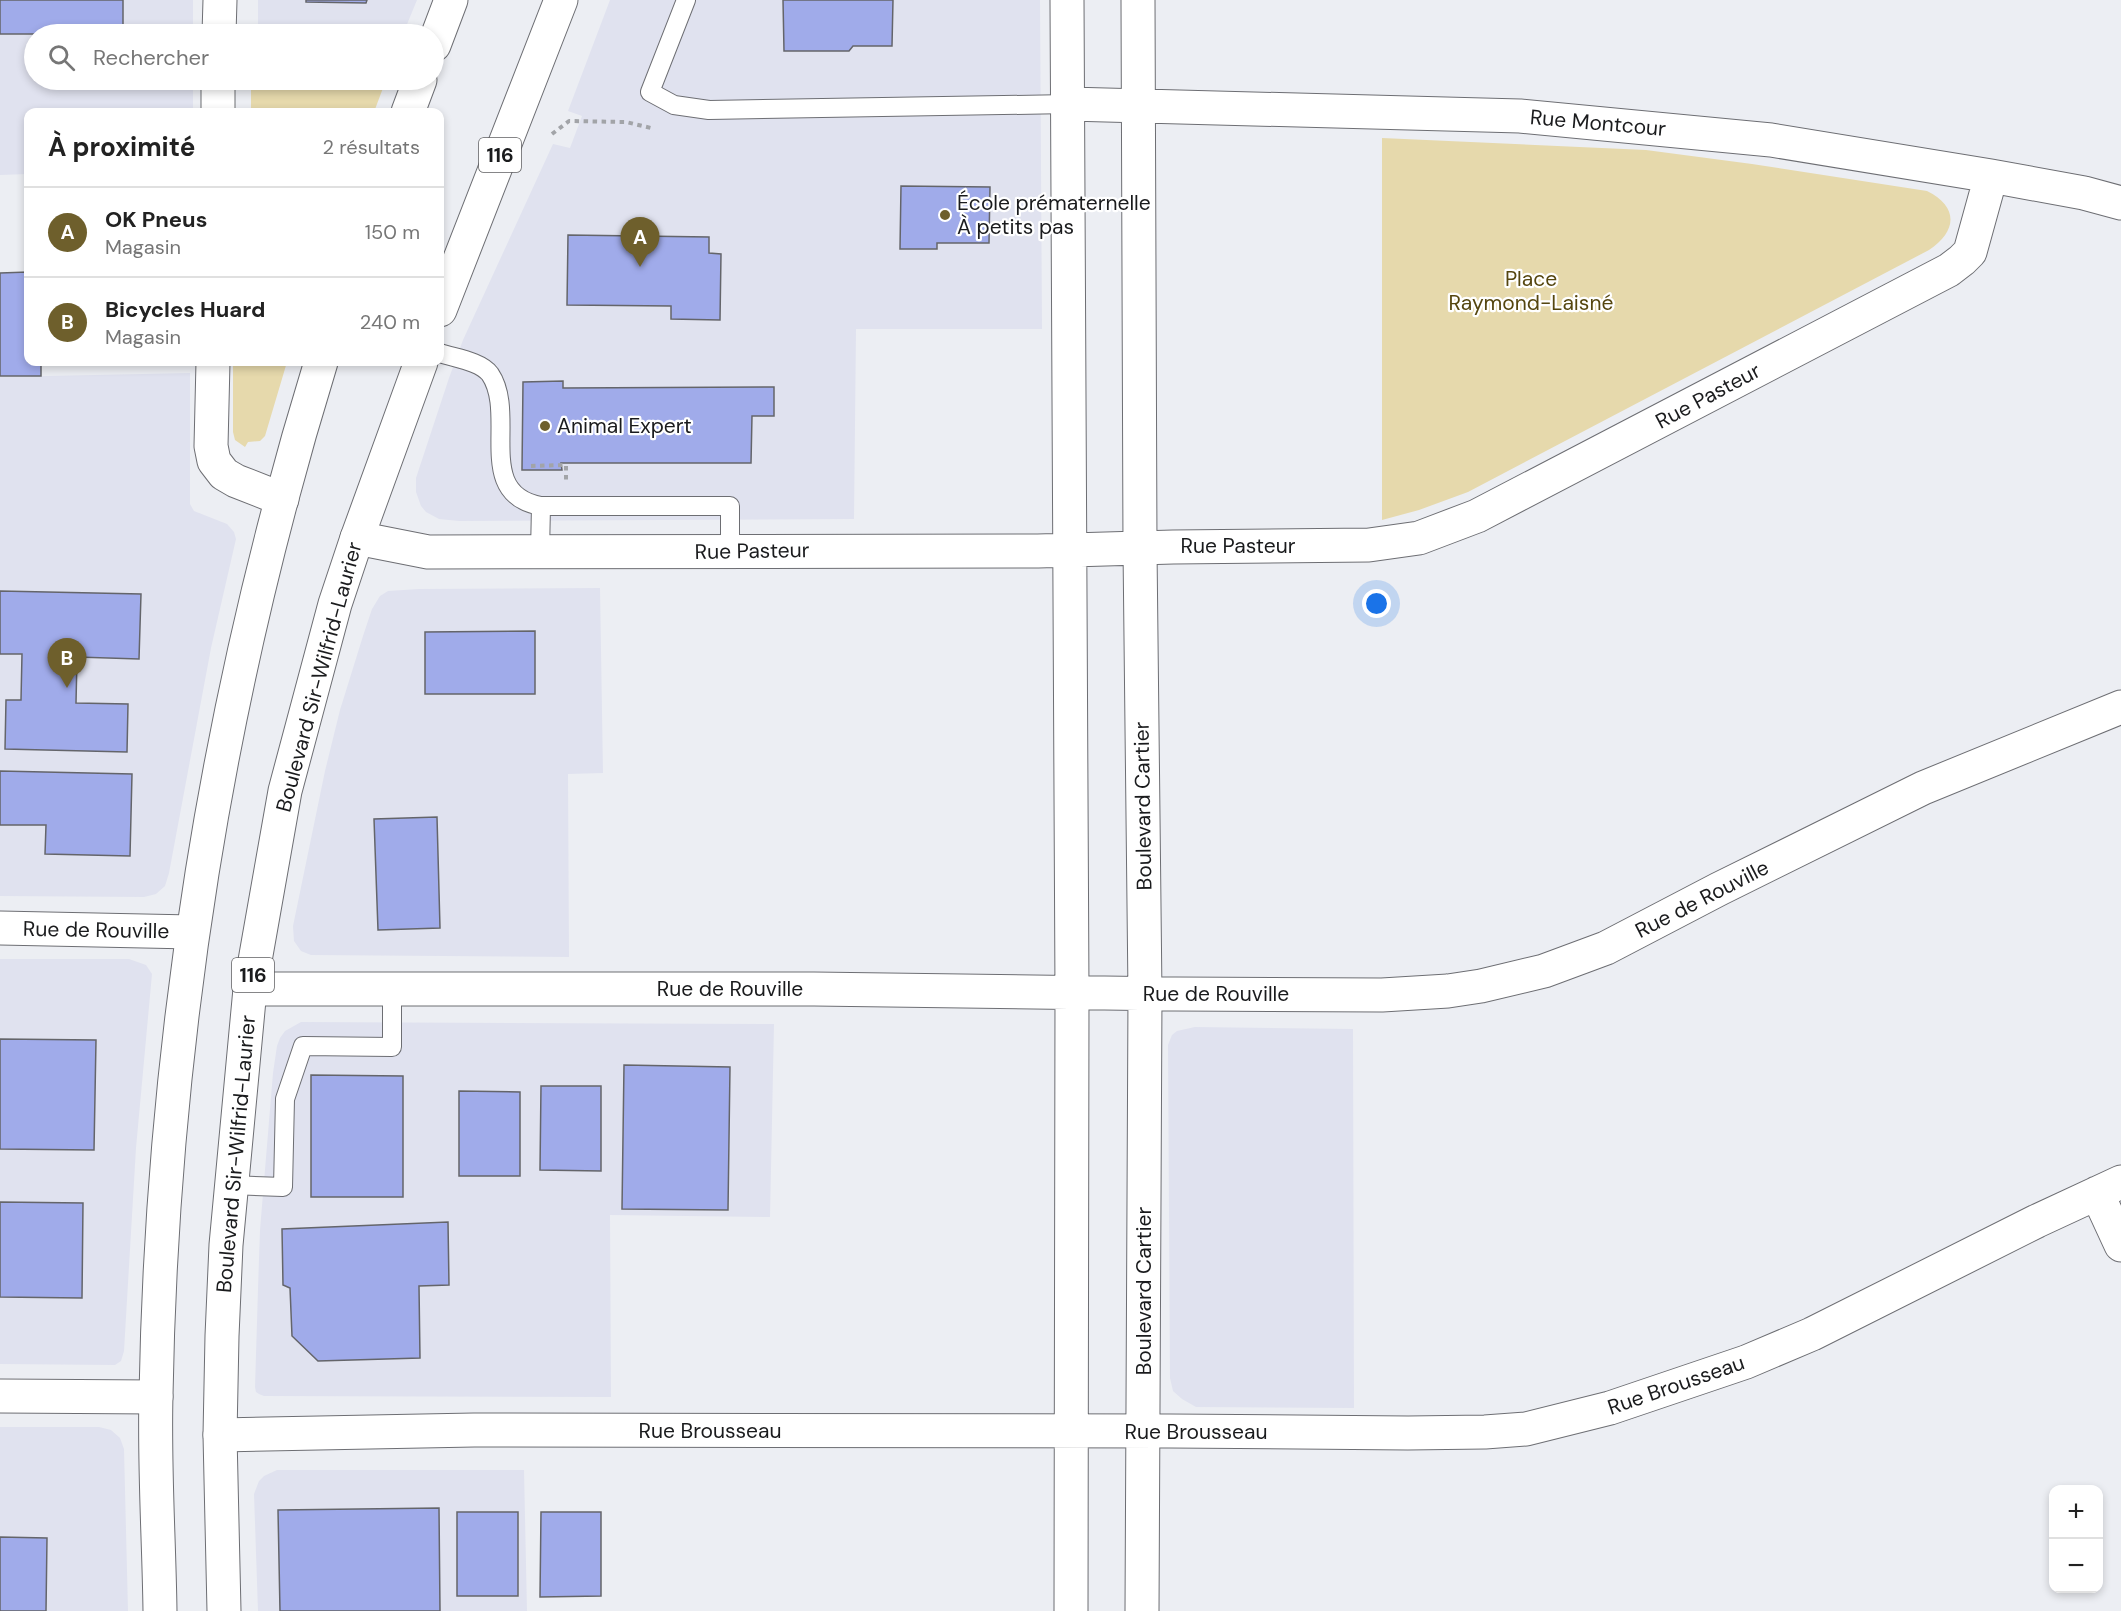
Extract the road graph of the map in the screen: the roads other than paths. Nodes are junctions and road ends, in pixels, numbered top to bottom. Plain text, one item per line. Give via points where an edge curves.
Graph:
1 (220, 0) edge
2 (451, 0) edge
3 (561, 0) edge
4 (686, 0) edge
5 (1067, 0) edge
6 (1138, 0) edge
7 (219, 24) edge
8 (442, 24) edge
9 (218, 90) edge
10 (416, 90) edge
11 (1069, 104) junction
12 (1138, 105) junction
13 (218, 108) edge
14 (410, 108) edge
15 (1991, 176) junction
16 (2121, 203) edge
17 (444, 300) edge
18 (444, 354) edge
19 (213, 366) edge
20 (320, 366) edge
21 (420, 366) edge
22 (282, 499) junction
23 (541, 506) junction
24 (357, 538) junction
25 (1140, 549) junction
26 (1071, 550) junction
27 (540, 552) junction
28 (730, 552) junction
29 (2121, 707) edge
30 (0, 928) edge
31 (192, 932) junction
32 (250, 989) junction
33 (392, 989) junction
34 (1072, 993) junction
35 (1145, 994) junction
36 (231, 1185) junction
37 (2109, 1187) edge
38 (2121, 1245) edge
39 (0, 1396) edge
40 (156, 1397) junction
41 (1071, 1431) junction
42 (1143, 1431) junction
43 (220, 1435) junction
44 (160, 1611) edge
45 (224, 1611) edge
46 (1071, 1611) edge
47 (1142, 1611) edge

1 - 7 street
2 - 8 street
3 - 17 street, 116
4 - 11 lane via 650,92 674,105 709,110
5 - 11 street
6 - 12 street, Boulevard Cartier
9 - 13 street
10 - 14 street
11 - 12 street, Rue Montcour
11 - 26 street
12 - 15 street, Rue Montcour via 1520,116 1771,140
12 - 25 street, Boulevard Cartier
15 - 16 street, Rue Montcour
15 - 25 street, Rue Pasteur via 1970,252 1949,270 1477,516 1419,538 1386,544
18 - 23 lane via 489,373 500,397 503,476 525,504
19 - 22 street via 214,461 236,481
20 - 22 street
21 - 24 street, Boulevard Sir-Wilfrid-Laurier / 116
22 - 31 street via 219,769
23 - 27 lane
23 - 28 lane via 730,506
24 - 27 street, Rue Pasteur via 428,552
24 - 32 street, Boulevard Sir-Wilfrid-Laurier / 116 via 335,604 285,791
25 - 26 street, Rue Pasteur
25 - 35 street, Boulevard Cartier
26 - 28 street, Rue Pasteur
26 - 34 street
27 - 28 street, Rue Pasteur
29 - 35 street, Rue de Rouville via 1923,788 1606,948 1544,971 1480,986 1415,994
30 - 31 street, Rue de Rouville
31 - 40 street via 167,1162
32 - 33 street, Rue de Rouville
32 - 36 street, Boulevard Sir-Wilfrid-Laurier / 116
33 - 34 street, Rue de Rouville
33 - 36 lane via 392,1047 303,1046 285,1099 283,1187
34 - 35 street, Rue de Rouville
34 - 41 street
35 - 42 street, Boulevard Cartier
36 - 43 street, Boulevard Sir-Wilfrid-Laurier / 116
37 - 38 street
37 - 42 street, Rue Brousseau via 1812,1334 1679,1386 1565,1420 1526,1429 1485,1432
39 - 40 street
40 - 44 street
41 - 42 street, Rue Brousseau
41 - 43 street, Rue Brousseau via 474,1430
41 - 46 street
42 - 47 street, Boulevard Cartier
43 - 45 street, Boulevard Sir-Wilfrid-Laurier / 116

